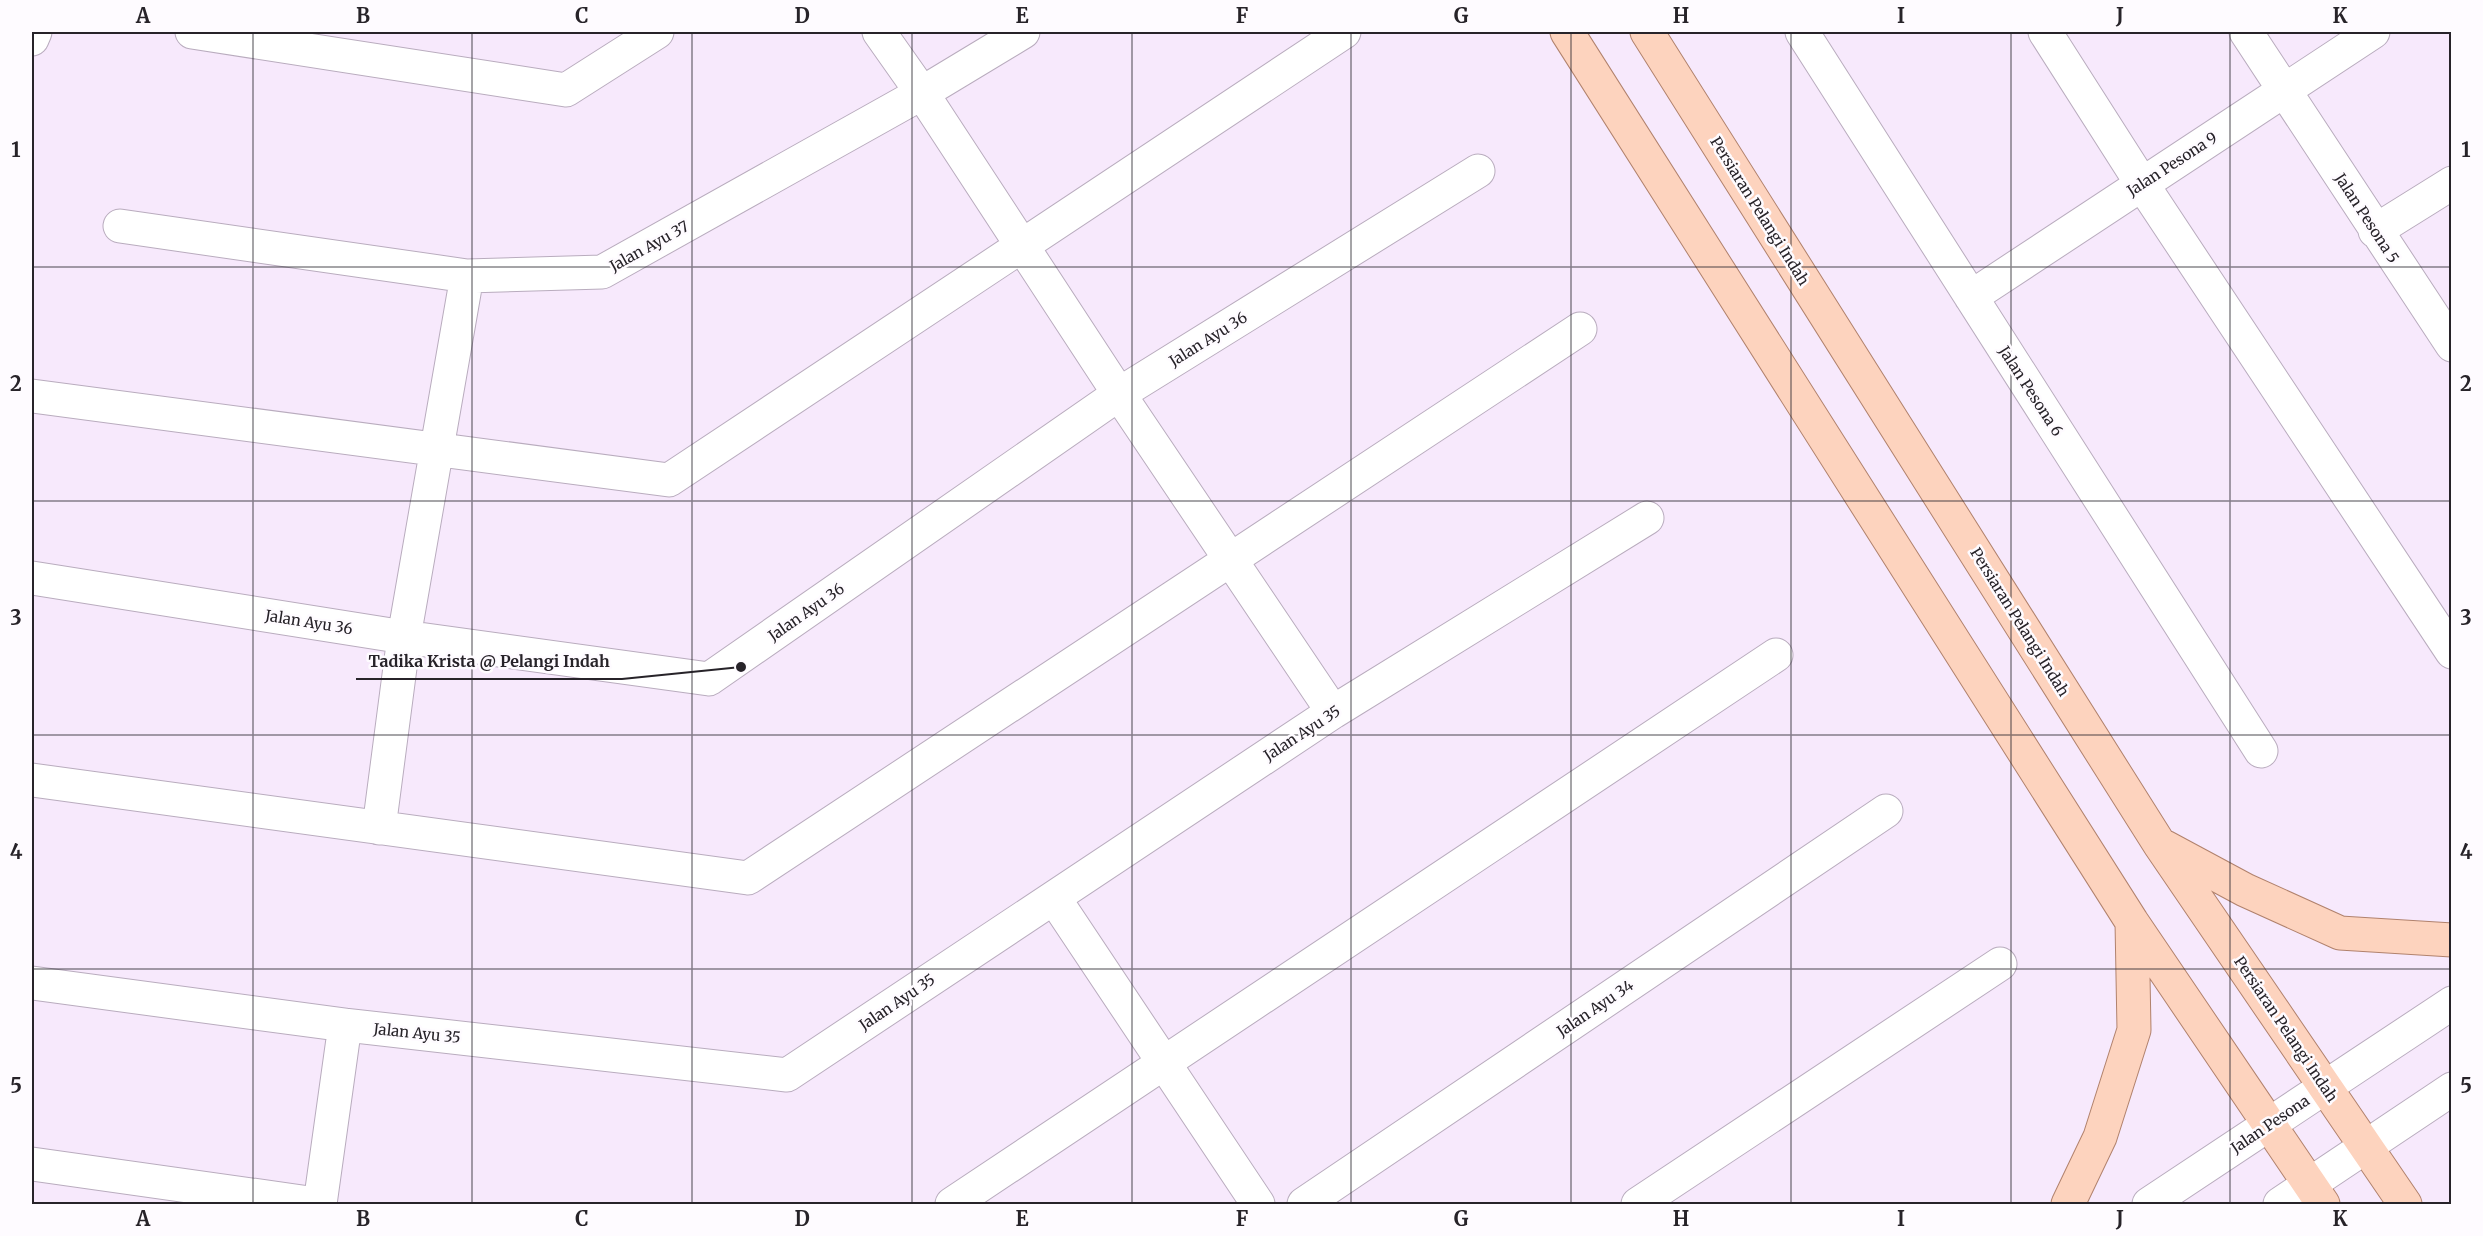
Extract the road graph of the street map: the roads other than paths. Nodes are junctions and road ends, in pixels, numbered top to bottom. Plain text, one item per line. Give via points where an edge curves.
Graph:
1 (35, 32) edge
2 (192, 32) edge
3 (657, 32) edge
4 (879, 32) edge
5 (1023, 32) edge
6 (1344, 32) edge
7 (1567, 32) edge
8 (1647, 32) edge
9 (1802, 32) edge
10 (2044, 32) edge
11 (2246, 32) edge
12 (2373, 32) edge
13 (32, 39) edge
14 (2284, 90) junction
15 (922, 93) junction
16 (1478, 171) dead end
17 (2451, 183) edge
18 (2142, 184) junction
19 (120, 226) dead end
20 (2375, 231) junction
21 (1022, 246) junction
22 (467, 276) junction
23 (1971, 297) junction
24 (1580, 329) dead end
25 (2451, 345) edge
26 (1119, 394) junction
27 (32, 396) edge
28 (437, 450) junction
29 (1647, 518) dead end
30 (1230, 560) junction
31 (32, 578) edge
32 (404, 637) junction
33 (2451, 652) edge
34 (1776, 656) dead end
35 (1333, 712) junction
36 (2261, 751) dead end
37 (32, 780) edge
38 (1886, 811) dead end
39 (379, 828) junction
40 (2160, 845) junction
41 (1054, 898) junction
42 (2132, 922) junction
43 (2451, 939) edge
44 (2000, 964) dead end
45 (32, 983) edge
46 (2451, 1003) edge
47 (345, 1025) junction
48 (1164, 1063) junction
49 (2325, 1087) junction
50 (2451, 1089) edge
51 (2270, 1126) junction
52 (2365, 1146) junction
53 (32, 1164) edge
54 (2317, 1195) edge
55 (318, 1204) edge
56 (952, 1204) edge
57 (1258, 1204) edge
58 (1304, 1204) edge
59 (1638, 1204) edge
60 (2068, 1204) edge
61 (2149, 1204) edge
62 (2280, 1204) edge
63 (2405, 1204) edge

1 - 13 street
2 - 3 street via 566,90
4 - 15 street
5 - 15 street, Jalan Ayu 37
6 - 21 street
7 - 42 main road
8 - 40 main road, Persiaran Pelangi Indah
9 - 23 street, Jalan Pesona 6
10 - 18 street
11 - 14 street, Jalan Pesona 5
12 - 14 street, Jalan Pesona 9
14 - 18 street, Jalan Pesona 9
14 - 20 street, Jalan Pesona 5
15 - 21 street
15 - 22 street, Jalan Ayu 37 via 602,272
16 - 26 street, Jalan Ayu 36
17 - 20 street
18 - 23 street, Jalan Pesona 9
18 - 33 street
19 - 22 street, Jalan Ayu 37
20 - 25 street, Jalan Pesona 5
21 - 26 street
21 - 28 street via 669,480
22 - 28 street
23 - 36 street, Jalan Pesona 6
24 - 30 street
26 - 30 street
26 - 32 street, Jalan Ayu 36 via 709,679
27 - 28 street
28 - 32 street
29 - 35 street, Jalan Ayu 35
30 - 35 street
30 - 39 street via 748,878
31 - 32 street, Jalan Ayu 36
32 - 39 street
34 - 48 street
35 - 41 street, Jalan Ayu 35
37 - 39 street
38 - 58 street, Jalan Ayu 34
40 - 43 main road via 2245,890 2340,933
40 - 49 main road, Persiaran Pelangi Indah
41 - 47 street, Jalan Ayu 35 via 787,1075
41 - 48 street
42 - 51 main road
42 - 60 main road via 2134,1030 2100,1137
44 - 59 street
45 - 47 street, Jalan Ayu 35
46 - 49 street, Jalan Pesona
47 - 55 street
48 - 56 street
48 - 57 street
49 - 51 street, Jalan Pesona
49 - 52 main road, Persiaran Pelangi Indah
50 - 52 street
51 - 54 main road
51 - 61 street, Jalan Pesona
52 - 54 street
52 - 63 main road, Persiaran Pelangi Indah
53 - 55 street
54 - 62 street

